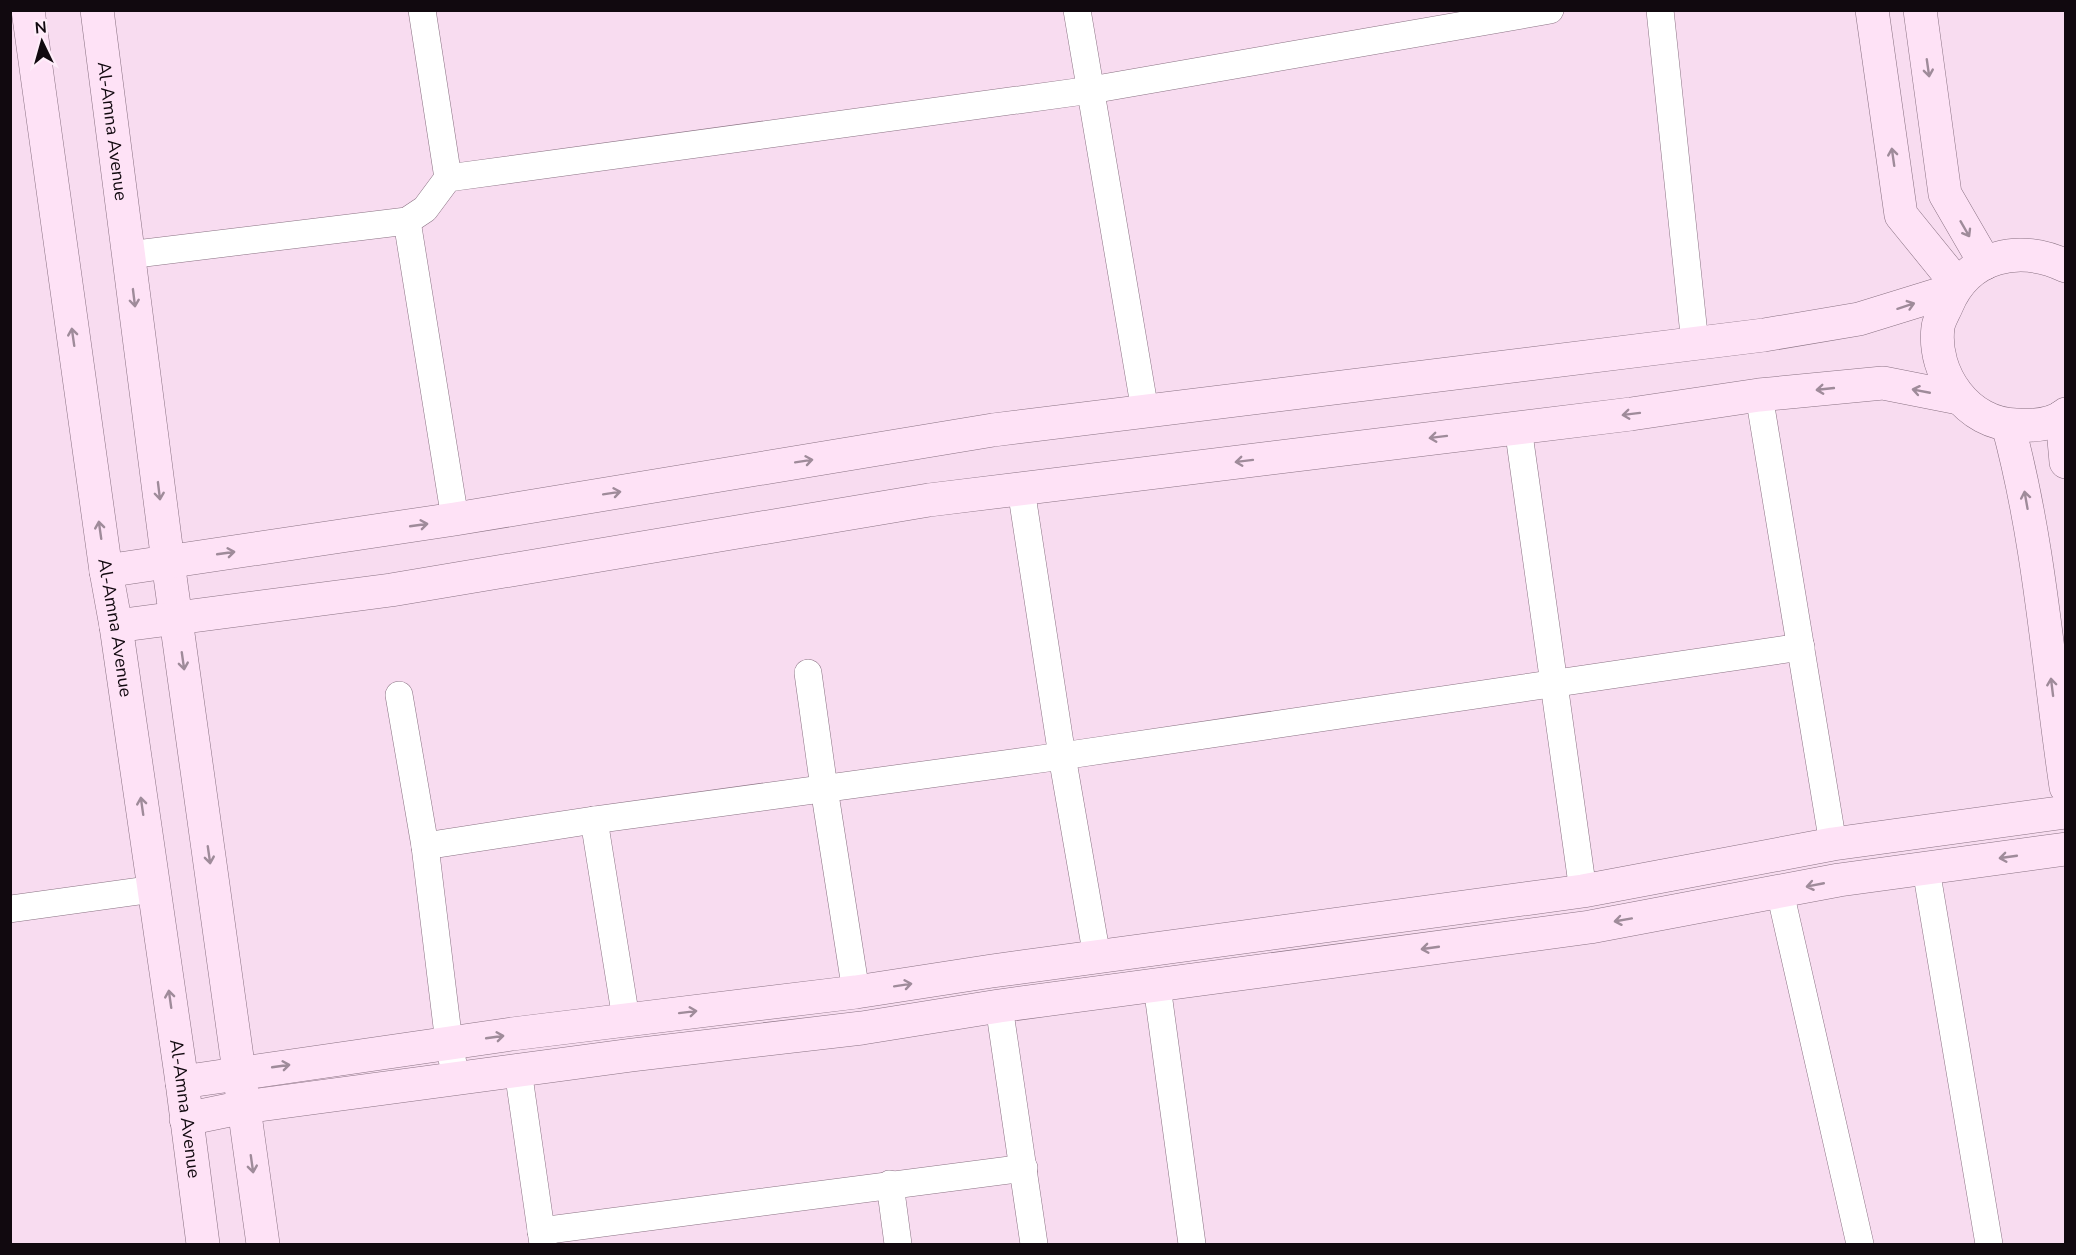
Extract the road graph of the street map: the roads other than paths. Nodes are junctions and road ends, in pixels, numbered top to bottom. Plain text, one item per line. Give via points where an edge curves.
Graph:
1 (28, 10) edge
2 (97, 10) edge
3 (422, 10) edge
4 (1077, 10) edge
5 (1550, 10) edge
6 (1660, 10) edge
7 (1872, 10) edge
8 (1920, 10) edge
9 (1091, 90) junction
10 (448, 178) junction
11 (408, 221) junction
12 (128, 255) junction
13 (1985, 263) junction
14 (2066, 266) edge
15 (1955, 287) junction
16 (1695, 344) junction
17 (1759, 395) junction
18 (1959, 398) junction
19 (1145, 411) junction
20 (2064, 416) edge
21 (2008, 425) junction
22 (1518, 428) junction
23 (2066, 462) edge
24 (1021, 489) junction
25 (455, 519) junction
26 (168, 562) junction
27 (106, 571) junction
28 (177, 617) junction
29 (116, 626) junction
30 (1801, 647) junction
31 (808, 673) dead end
32 (1556, 683) junction
33 (399, 695) dead end
34 (1062, 756) junction
35 (2066, 787) edge
36 (824, 788) junction
37 (2066, 812) edge
38 (594, 820) junction
39 (1833, 844) junction
40 (425, 846) junction
41 (2066, 849) edge
42 (1926, 869) junction
43 (154, 889) junction
44 (1583, 891) junction
45 (1780, 892) junction
46 (10, 909) edge
47 (1097, 957) junction
48 (1157, 986) junction
49 (856, 992) junction
50 (999, 1006) junction
51 (626, 1019) junction
52 (449, 1043) junction
53 (518, 1070) junction
54 (239, 1072) junction
55 (456, 1079) junction
56 (182, 1082) junction
57 (244, 1107) junction
58 (186, 1119) junction
59 (1024, 1168) junction
60 (890, 1184) junction
61 (542, 1238) edge
62 (203, 1245) edge
63 (263, 1245) edge
64 (898, 1245) edge
65 (1034, 1245) edge
66 (1192, 1245) edge
67 (1860, 1245) edge
68 (1989, 1245) edge

27 -> 1 street, Al-Amna Avenue
2 - 12 street, Al-Amna Avenue
3 - 10 street
4 - 9 street
5 - 9 street
6 - 16 street
15 -> 7 street via 1901,215
8 -> 13 street via 1945,194
9 - 10 street
9 - 19 street
10 - 11 street via 425,209
11 - 12 street
11 - 25 street
12 -> 26 street, Al-Amna Avenue
13 - 14 street via 2006,256 2028,255
13 - 15 street
16 -> 15 street via 1859,319
15 - 18 street via 1938,326 1940,364
16 - 19 street
18 -> 17 street via 1883,383
17 -> 22 street
17 - 30 street
18 - 21 street via 1981,416
25 -> 19 street via 993,430
20 - 21 street via 2036,426
20 - 23 street
35 -> 21 street via 2037,557
22 -> 24 street
22 - 32 street
24 - 28 street via 929,500 391,590
24 - 34 street
26 -> 25 street
26 - 27 street
26 - 28 street, Al-Amna Avenue
27 - 29 street, Al-Amna Avenue
28 - 29 street
28 -> 54 street, Al-Amna Avenue
43 -> 29 street, Al-Amna Avenue
30 - 32 street
30 - 39 street
31 - 36 street
32 - 34 street
32 - 44 street
33 - 40 street
34 - 36 street
34 - 47 street
36 - 38 street
36 - 49 street
37 - 39 street
38 - 40 street
38 - 51 street
39 - 44 street
40 - 52 street
41 -> 42 street
42 -> 45 street
42 - 68 street
43 - 46 street
56 -> 43 street, Al-Amna Avenue
44 - 47 street
45 -> 48 street via 1590,927
45 - 67 street
49 -> 47 street
48 - 50 street
48 - 66 street
51 -> 49 street
50 - 53 street via 862,1028
50 - 59 street
52 -> 51 street
54 -> 52 street
52 - 55 street
53 - 55 street
53 - 61 street
54 - 56 street
54 - 57 street, Al-Amna Avenue
55 - 57 street
56 - 58 street, Al-Amna Avenue
57 - 58 street
57 -> 63 street, Al-Amna Avenue
58 - 62 street, Al-Amna Avenue
59 - 60 street
59 - 65 street
60 - 61 street
60 - 64 street

